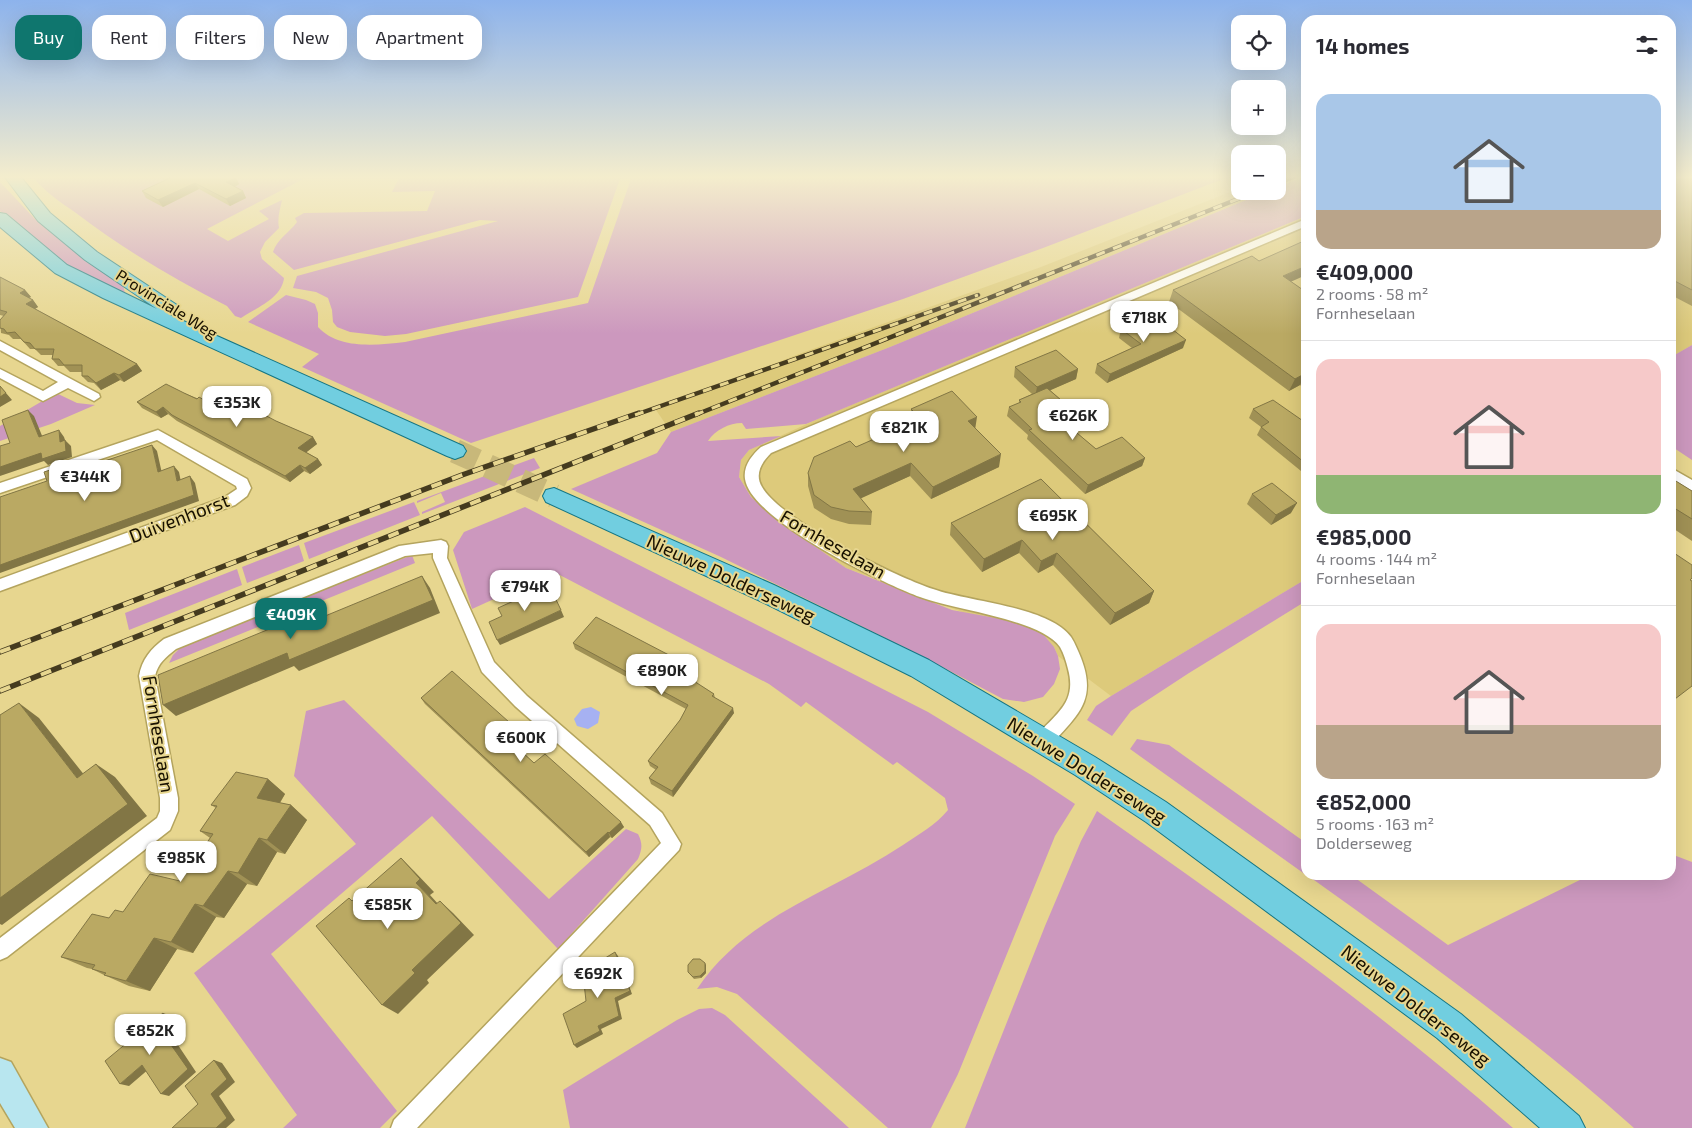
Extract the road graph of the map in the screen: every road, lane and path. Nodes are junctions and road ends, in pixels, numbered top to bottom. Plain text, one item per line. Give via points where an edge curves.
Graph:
1 (13, 229) edge
2 (58, 229) edge
3 (1295, 229) edge
4 (0, 345) edge
5 (0, 373) edge
6 (291, 375) junction
7 (68, 382) junction
8 (94, 397) dead end
9 (455, 451) tunnel mouth
10 (1676, 476) edge
11 (1692, 487) edge
12 (0, 488) edge
13 (554, 496) tunnel mouth
14 (0, 585) edge
15 (1044, 741) junction
16 (0, 950) edge
17 (3, 1084) edge
18 (32, 1128) edge
19 (402, 1128) edge
20 (1567, 1128) edge

1 - 6 main road, Provinciale Weg via 61,269 185,330
2 - 6 main road, Provinciale Weg via 131,285 194,324
3 - 15 street, Fornheselaan via 766,450 754,462 751,475 764,500 816,537 870,568 922,592 1034,622 1064,640 1076,667 1078,698
4 - 7 street
5 - 7 street via 43,397
6 - 9 main road, Provinciale Weg
7 - 8 street
10 - 11 street
12 - 14 street, Duivenhorst via 158,435 242,483 244,488 230,501
13 - 15 main road, Nieuwe Dolderseweg via 765,592 920,668
15 - 20 main road, Nieuwe Dolderseweg via 1156,812 1441,1020
16 - 19 street, Fornheselaan via 164,824 169,798 147,676 154,657 170,644 404,550 441,546 440,558 488,667 521,701 656,819 672,844
17 - 18 main road

